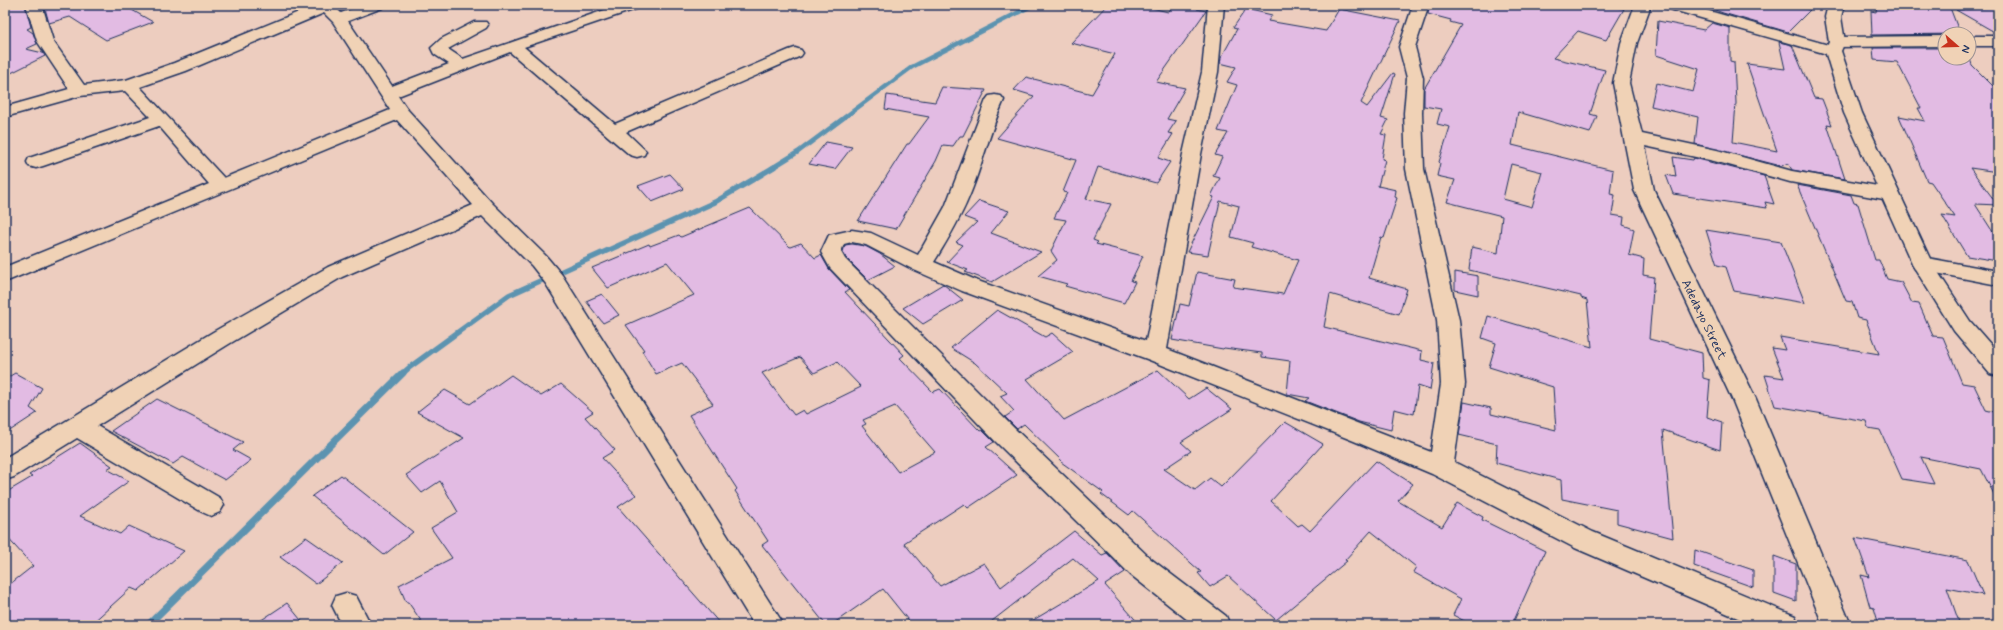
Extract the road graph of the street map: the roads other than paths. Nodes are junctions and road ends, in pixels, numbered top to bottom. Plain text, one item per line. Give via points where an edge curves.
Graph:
1 (34, 5) edge
2 (377, 5) edge
3 (634, 5) edge
4 (1216, 5) edge
5 (1422, 5) edge
6 (1643, 5) edge
7 (1671, 5) edge
8 (1836, 5) edge
9 (325, 6) edge
10 (339, 18) junction
11 (480, 25) dead end
12 (1937, 41) edge
13 (1977, 41) edge
14 (1998, 41) edge
15 (512, 46) junction
16 (1835, 47) junction
17 (795, 52) dead end
18 (463, 66) junction
19 (129, 85) junction
20 (79, 92) junction
21 (389, 93) junction
22 (995, 100) dead end
23 (5, 112) edge
24 (400, 112) junction
25 (162, 118) junction
26 (613, 131) junction
27 (1634, 138) junction
28 (636, 151) dead end
29 (36, 162) dead end
30 (220, 185) junction
31 (1889, 194) junction
32 (485, 207) junction
33 (1922, 264) junction
34 (921, 265) junction
35 (5, 275) edge
36 (1998, 278) edge
37 (1155, 352) junction
38 (1998, 368) edge
39 (76, 425) junction
40 (1442, 467) junction
41 (5, 470) edge
42 (211, 505) dead end
43 (770, 625) edge
44 (1216, 625) edge
45 (1785, 625) edge
46 (1837, 625) edge

1 - 20 street via 45,41
2 - 10 street
3 - 15 street
4 - 37 street via 1210,72
5 - 40 street via 1407,47 1415,78 1415,169 1448,320 1453,384
6 - 27 street, Adedayo Street via 1629,43 1621,83
7 - 16 street
8 - 16 street via 1833,17
9 - 10 street
9 - 19 street via 180,67
10 - 21 street
11 - 18 street via 440,48 440,51
12 - 16 street
13 - 14 street
15 - 18 street
15 - 26 street
16 - 31 street via 1853,112
17 - 26 street
18 - 21 street
19 - 20 street
19 - 25 street
20 - 23 street
21 - 24 street
22 - 34 street via 985,120 956,205 947,225
24 - 30 street
24 - 32 street
25 - 29 street
25 - 30 street
26 - 28 street
27 - 31 street via 1717,156 1790,176
27 - 46 street, Adedayo Street via 1644,190 1744,399
30 - 35 street
31 - 33 street
32 - 39 street via 335,272
32 - 43 street via 539,261 554,280
33 - 36 street
33 - 38 street via 1962,326
34 - 37 street via 998,296
34 - 44 street via 871,239 852,236 836,240 832,252 837,263 1107,534 1141,567
37 - 40 street
39 - 41 street
39 - 42 street
40 - 45 street via 1584,540

